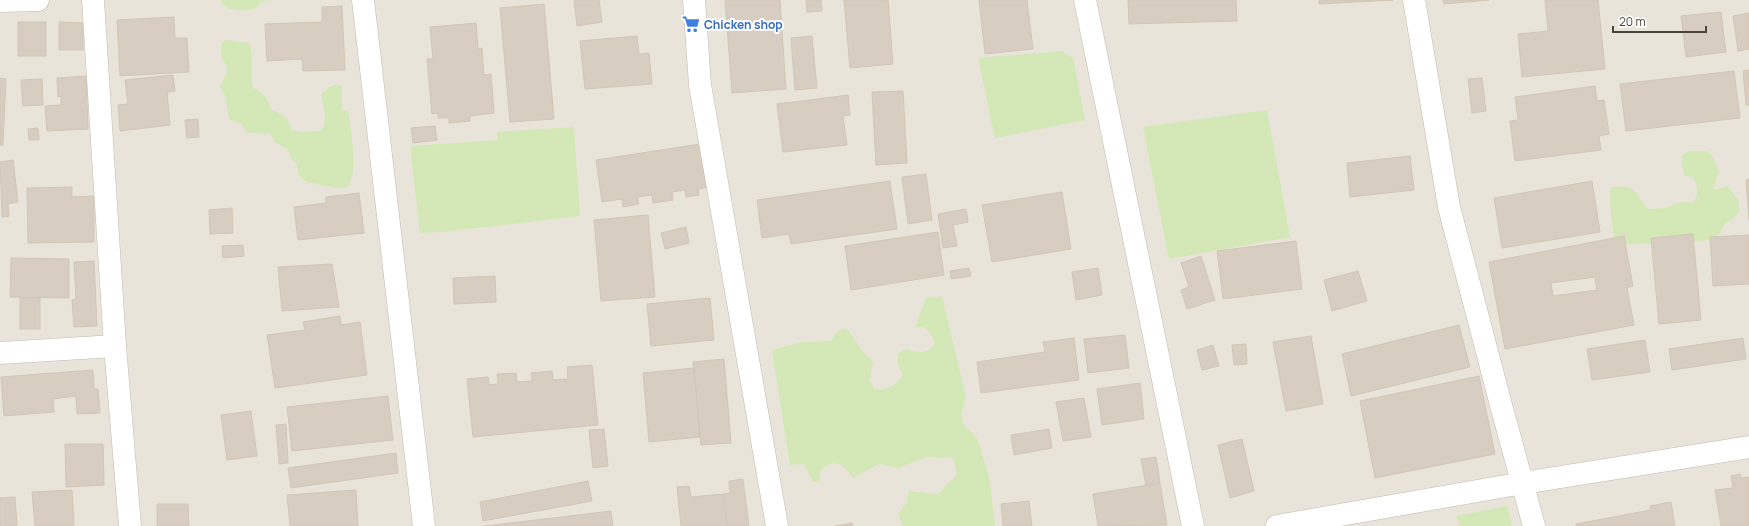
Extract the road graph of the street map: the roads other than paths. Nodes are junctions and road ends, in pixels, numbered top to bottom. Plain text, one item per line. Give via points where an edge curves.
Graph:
1 (38, 0) edge
2 (93, 0) edge
3 (363, 0) edge
4 (694, 0) edge
5 (1085, 0) edge
6 (1414, 0) edge
7 (0, 1) edge
8 (115, 346) junction
9 (0, 353) edge
10 (1749, 447) edge
11 (1523, 483) junction
12 (130, 526) edge
13 (424, 526) edge
14 (777, 526) edge
15 (1193, 526) edge
16 (1277, 526) edge
17 (1534, 526) edge

1 - 7 street
2 - 8 street
3 - 13 street
4 - 14 street via 700,85
5 - 15 street
6 - 11 street via 1449,207 1500,405
8 - 9 street
8 - 12 street
10 - 11 street
11 - 16 street
11 - 17 street

